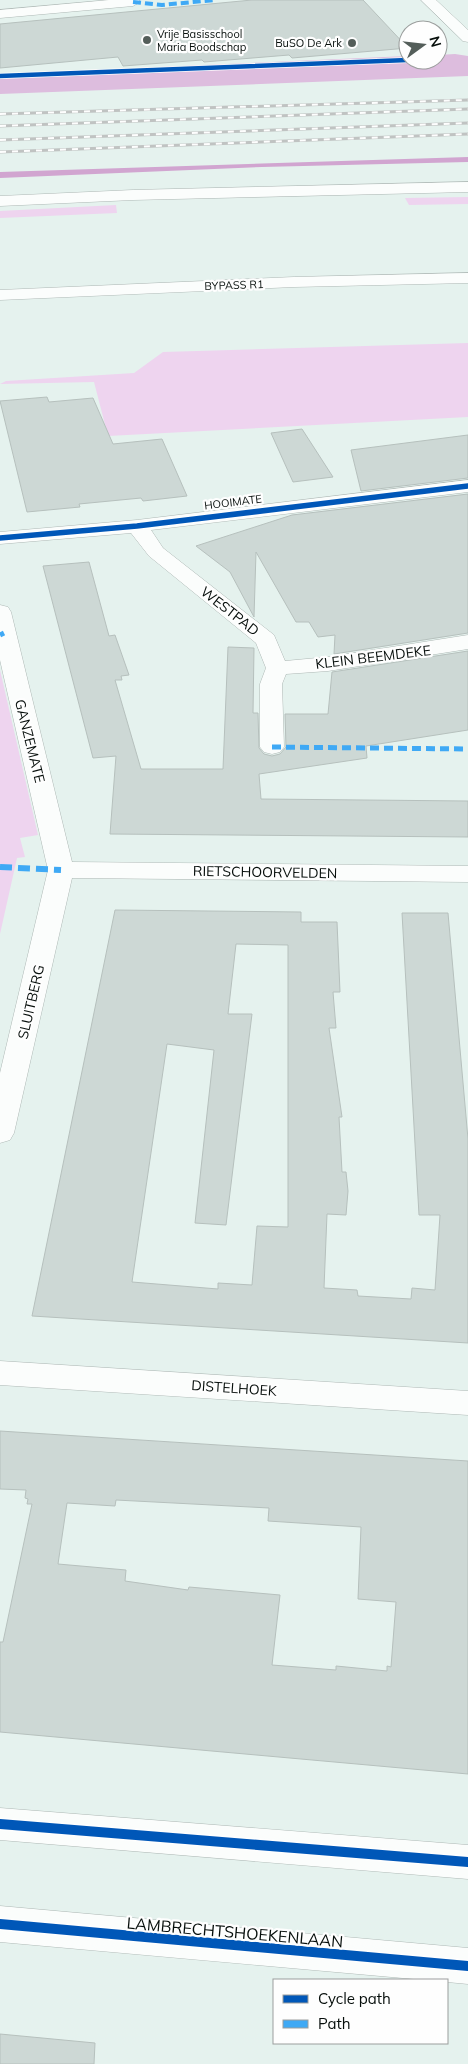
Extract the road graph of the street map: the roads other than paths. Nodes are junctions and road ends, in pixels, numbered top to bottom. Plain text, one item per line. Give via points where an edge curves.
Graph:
1 (428, 0) edge
2 (132, 1) edge
3 (0, 14) edge
4 (468, 14) edge
5 (445, 16) junction
6 (468, 38) edge
7 (468, 187) edge
8 (0, 202) edge
9 (468, 278) edge
10 (0, 295) edge
11 (468, 486) edge
12 (137, 526) junction
13 (0, 538) edge
14 (0, 612) edge
15 (468, 642) edge
16 (277, 668) junction
17 (272, 747) dead end
18 (61, 870) junction
19 (468, 874) edge
20 (0, 1133) edge
21 (0, 1373) edge
22 (468, 1403) edge
23 (0, 1824) edge
24 (468, 1862) edge
25 (0, 1924) edge
26 (468, 1966) edge

1 - 5 main road
2 - 3 main road
4 - 5 main road
5 - 6 main road
7 - 8 main road via 133,195
9 - 10 main road, BYPASS R1
11 - 12 main road, HOOIMATE
12 - 13 main road, HOOIMATE
12 - 16 main road, WESTPAD via 156,552 266,640
14 - 18 main road, GANZEMATE
15 - 16 main road, KLEIN BEEMDEKE via 328,664
16 - 17 main road via 271,684
18 - 19 main road, RIETSCHOORVELDEN
18 - 20 main road, SLUITBERG
21 - 22 main road, DISTELHOEK
23 - 24 main road
25 - 26 main road, LAMBRECHTSHOEKENLAAN

